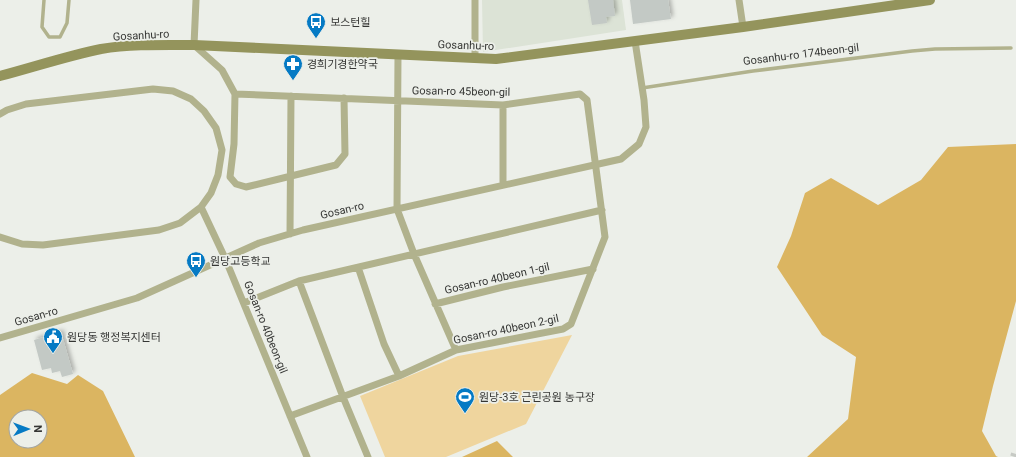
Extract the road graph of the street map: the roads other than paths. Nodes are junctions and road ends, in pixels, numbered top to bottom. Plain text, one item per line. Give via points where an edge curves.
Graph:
1 (44, 0) edge
2 (69, 0) edge
3 (196, 0) edge
4 (475, 0) edge
5 (739, 0) edge
6 (930, 0) edge
7 (912, 1) edge
8 (743, 27) junction
9 (635, 41) junction
10 (194, 45) junction
11 (1011, 48) dead end
12 (398, 54) junction
13 (475, 58) junction
14 (0, 76) edge
15 (642, 88) junction
16 (235, 94) junction
17 (291, 96) junction
18 (344, 98) junction
19 (398, 100) junction
20 (502, 105) junction
21 (0, 114) edge
22 (595, 165) junction
23 (291, 176) junction
24 (503, 185) junction
25 (201, 207) junction
26 (397, 209) junction
27 (602, 210) junction
28 (290, 234) junction
29 (0, 237) edge
30 (414, 254) junction
31 (225, 258) junction
32 (358, 267) junction
33 (593, 269) junction
34 (299, 281) junction
35 (244, 303) junction
36 (435, 304) junction
37 (0, 338) edge
38 (456, 350) junction
39 (399, 376) junction
40 (343, 397) junction
41 (290, 416) junction
42 (307, 457) edge
43 (368, 457) edge

1 - 2 lane via 42,27 49,37 60,37 67,23
3 - 10 street
4 - 13 street
5 - 8 street
6 - 7 main road, Gosanhu-ro
7 - 8 main road, Gosanhu-ro
8 - 9 main road, Gosanhu-ro
9 - 13 main road, Gosanhu-ro via 496,59
9 - 15 street
10 - 12 main road, Gosanhu-ro
10 - 14 main road, Gosanhu-ro via 148,45 103,49
10 - 16 street via 222,70
11 - 15 lane, Gosanhu-ro 174beon-gil via 936,49 753,71
12 - 13 main road, Gosanhu-ro
12 - 19 street
15 - 22 street, Gosan-ro via 646,127 639,144 621,159
16 - 17 street, Gosan-ro 45beon-gil
16 - 23 street via 234,144 230,177 236,184 246,187
17 - 18 street, Gosan-ro 45beon-gil
17 - 23 street
18 - 19 street, Gosan-ro 45beon-gil
18 - 23 street via 345,154 336,164
19 - 20 street, Gosan-ro 45beon-gil
19 - 26 street
20 - 22 street, Gosan-ro 45beon-gil via 580,94 587,100
20 - 24 street
21 - 25 street via 26,104 153,88 174,91 191,99 204,111 216,128 222,150 218,175 211,193
22 - 24 street, Gosan-ro
22 - 27 street, Gosan-ro 40beon 2-gil
23 - 28 street
24 - 26 street, Gosan-ro
25 - 29 street via 180,224 159,230 43,245 22,244
25 - 31 street, Gosan-ro 40beon-gil
26 - 28 street, Gosan-ro
26 - 30 street, Gosan-ro 40beon 1-gil
27 - 30 street
27 - 33 street, Gosan-ro 40beon 2-gil via 606,237
28 - 31 street, Gosan-ro via 259,243
30 - 32 street
30 - 36 street, Gosan-ro 40beon 1-gil
31 - 35 street, Gosan-ro 40beon-gil
31 - 37 street, Gosan-ro via 137,298
32 - 34 street
32 - 39 street via 384,344
33 - 36 street, Gosan-ro 40beon 1-gil
33 - 38 street, Gosan-ro 40beon 2-gil via 571,324 563,329
34 - 35 street
34 - 40 street
35 - 41 street, Gosan-ro 40beon-gil
36 - 38 street
38 - 39 street, Gosan-ro 40beon 2-gil
39 - 40 street, Gosan-ro 40beon 2-gil
40 - 41 street, Gosan-ro 40beon 2-gil
40 - 43 street
41 - 42 street, Gosan-ro 40beon-gil

